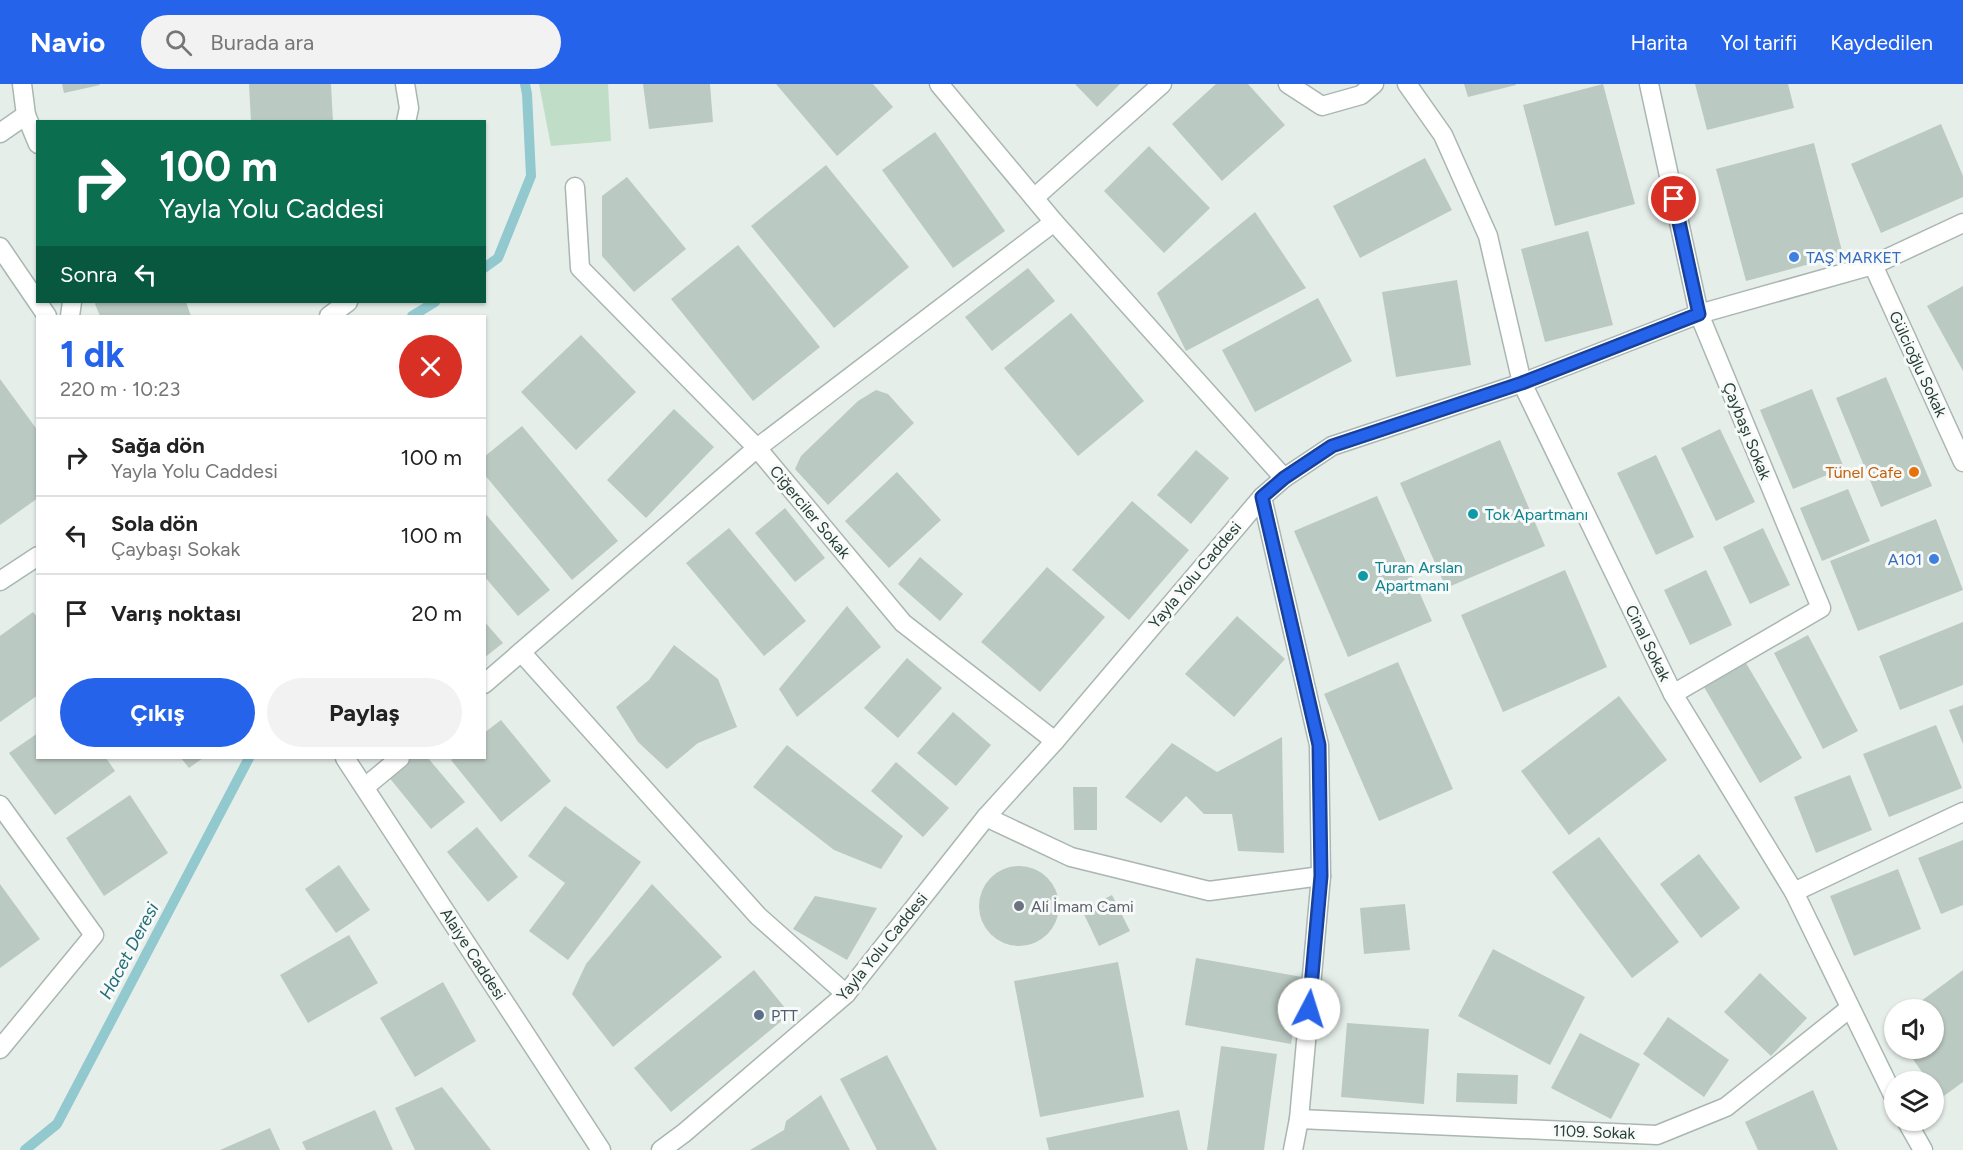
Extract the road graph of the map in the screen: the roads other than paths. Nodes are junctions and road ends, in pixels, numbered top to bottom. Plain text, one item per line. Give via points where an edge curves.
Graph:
1 (22, 84) edge
2 (405, 84) edge
3 (939, 84) edge
4 (1162, 84) edge
5 (1288, 84) edge
6 (1407, 84) edge
7 (1649, 84) edge
8 (1368, 90) edge
9 (26, 114) junction
10 (406, 120) edge
11 (0, 133) edge
12 (36, 139) edge
13 (575, 187) dead end
14 (1034, 198) junction
15 (1054, 222) junction
16 (1963, 223) edge
17 (0, 247) edge
18 (1873, 265) junction
19 (36, 300) edge
20 (347, 303) edge
21 (1699, 314) junction
22 (330, 315) edge
23 (1522, 383) junction
24 (757, 448) junction
25 (1963, 462) edge
26 (1284, 478) junction
27 (1262, 497) junction
28 (36, 557) edge
29 (0, 581) edge
30 (521, 652) junction
31 (486, 682) edge
32 (1673, 694) junction
33 (1054, 741) junction
34 (346, 759) edge
35 (399, 759) edge
36 (365, 787) junction
37 (0, 805) edge
38 (1963, 812) edge
39 (986, 817) junction
40 (1321, 876) junction
41 (1794, 892) junction
42 (846, 994) junction
43 (1850, 1008) junction
44 (0, 1049) edge
45 (1884, 1077) edge
46 (1299, 1119) junction
47 (1912, 1131) edge
48 (601, 1150) edge
49 (661, 1150) edge
50 (1293, 1150) edge
51 (1923, 1150) edge

1 - 9 street
2 - 10 street via 409,108
3 - 14 street
4 - 14 street
5 - 8 street via 1322,106
6 - 23 street, Cinal Sokak via 1443,135 1488,236
7 - 21 street, Çaybaşı Sokak
9 - 11 street
9 - 12 street
13 - 24 street, Ciğerciler Sokak via 580,268
14 - 15 street
15 - 24 street
15 - 26 street
16 - 18 street, Yayla Yolu Caddesi
17 - 19 street
18 - 21 street, Yayla Yolu Caddesi
18 - 25 street, Gülcioğlu Sokak
20 - 22 street
21 - 23 street, Yayla Yolu Caddesi
21 - 32 street, Çaybaşı Sokak via 1821,608
23 - 26 street, Yayla Yolu Caddesi via 1332,446
23 - 32 street, Cinal Sokak
24 - 30 street
24 - 33 street, Ciğerciler Sokak via 903,623
26 - 27 street, Yayla Yolu Caddesi
27 - 33 street, Yayla Yolu Caddesi
27 - 40 street via 1319,745
28 - 29 street
30 - 31 street
30 - 42 street via 758,916
32 - 41 street, Cinal Sokak
33 - 39 street, Yayla Yolu Caddesi
34 - 36 street, Alaiye Caddesi
35 - 36 street
36 - 48 street, Alaiye Caddesi
37 - 44 street via 94,935
38 - 41 street
39 - 40 street via 1071,857 1209,891
39 - 42 street, Yayla Yolu Caddesi
40 - 46 street
41 - 43 street, Cinal Sokak
42 - 49 street, Yayla Yolu Caddesi
43 - 45 street, Cinal Sokak
43 - 46 street, 1109. Sokak via 1726,1107 1657,1135
46 - 50 street
47 - 51 street

